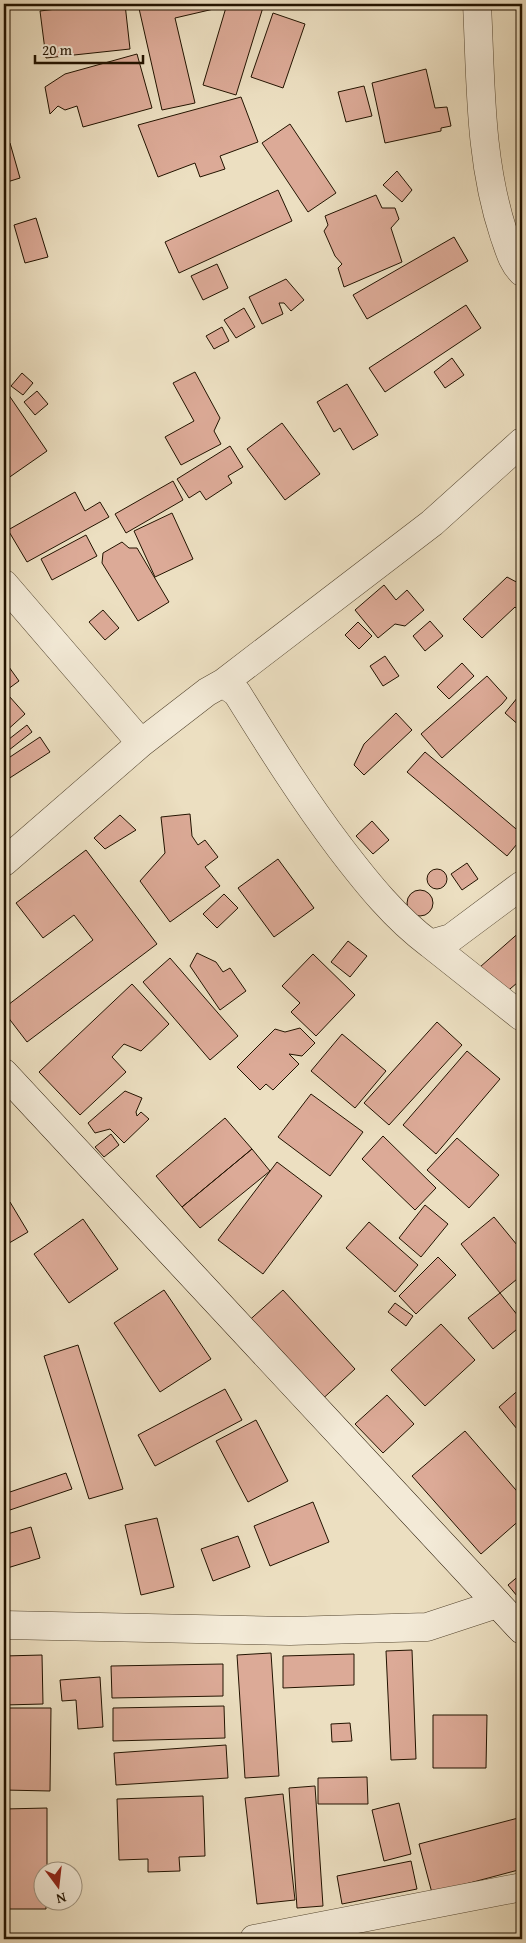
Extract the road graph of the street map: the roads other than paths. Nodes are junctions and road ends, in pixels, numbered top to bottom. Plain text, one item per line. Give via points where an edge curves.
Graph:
1 (477, 4) edge
2 (522, 272) edge
3 (522, 442) edge
4 (4, 584) edge
5 (223, 684) junction
6 (141, 743) junction
7 (4, 862) edge
8 (522, 885) edge
9 (430, 944) junction
10 (522, 1017) edge
11 (4, 1073) edge
12 (497, 1604) junction
13 (4, 1625) edge
14 (522, 1630) edge
15 (522, 1887) edge
16 (254, 1939) edge

1 - 2 street via 482,129 495,207 514,264
3 - 5 street via 432,523
4 - 6 street
5 - 6 street via 207,692
5 - 9 street via 237,693 303,797 367,883
6 - 7 street
8 - 9 street via 451,938
9 - 10 street
11 - 12 street
12 - 13 street via 427,1627 290,1631
12 - 14 street
15 - 16 street

